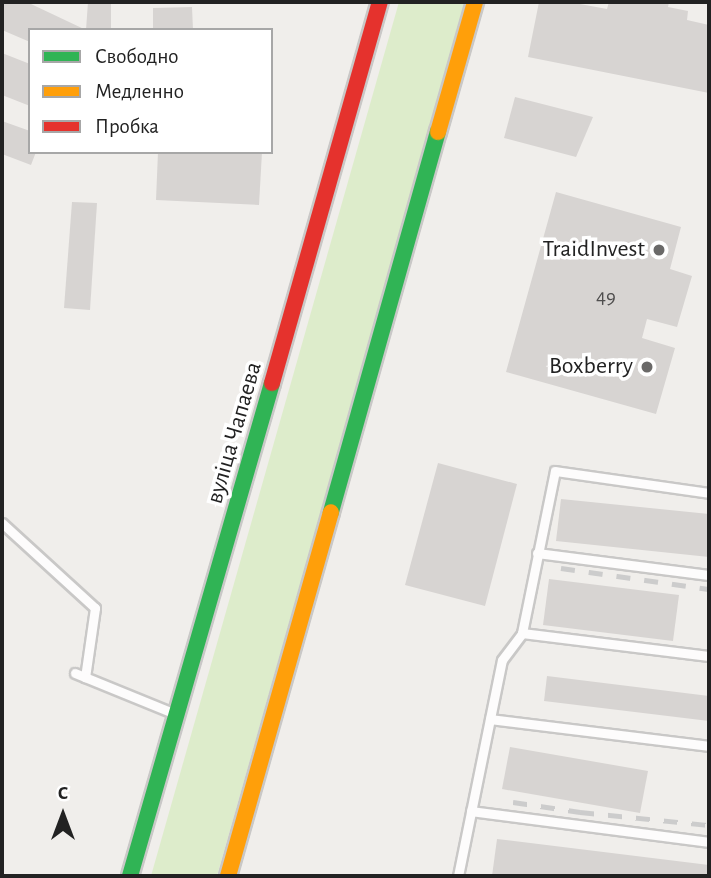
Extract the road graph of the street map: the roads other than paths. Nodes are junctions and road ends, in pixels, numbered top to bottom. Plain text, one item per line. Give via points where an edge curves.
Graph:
1 (380, 2) edge
2 (475, 2) edge
3 (709, 493) edge
4 (2, 523) edge
5 (537, 554) junction
6 (709, 575) edge
7 (522, 633) junction
8 (709, 656) edge
9 (75, 673) dead end
10 (85, 677) junction
11 (179, 715) junction
12 (490, 719) junction
13 (709, 746) edge
14 (471, 811) junction
15 (709, 842) edge
16 (130, 876) edge
17 (228, 876) edge
18 (458, 876) edge

1 - 11 main road, вуліца Чапаева
2 - 17 main road
3 - 5 lane via 555,471
4 - 10 lane via 95,608
5 - 6 lane
5 - 7 lane
7 - 8 lane
7 - 12 lane via 502,660
9 - 10 lane
10 - 11 lane
11 - 16 main road, вуліца Чапаева
12 - 13 lane
12 - 14 lane
14 - 15 lane
14 - 18 lane

